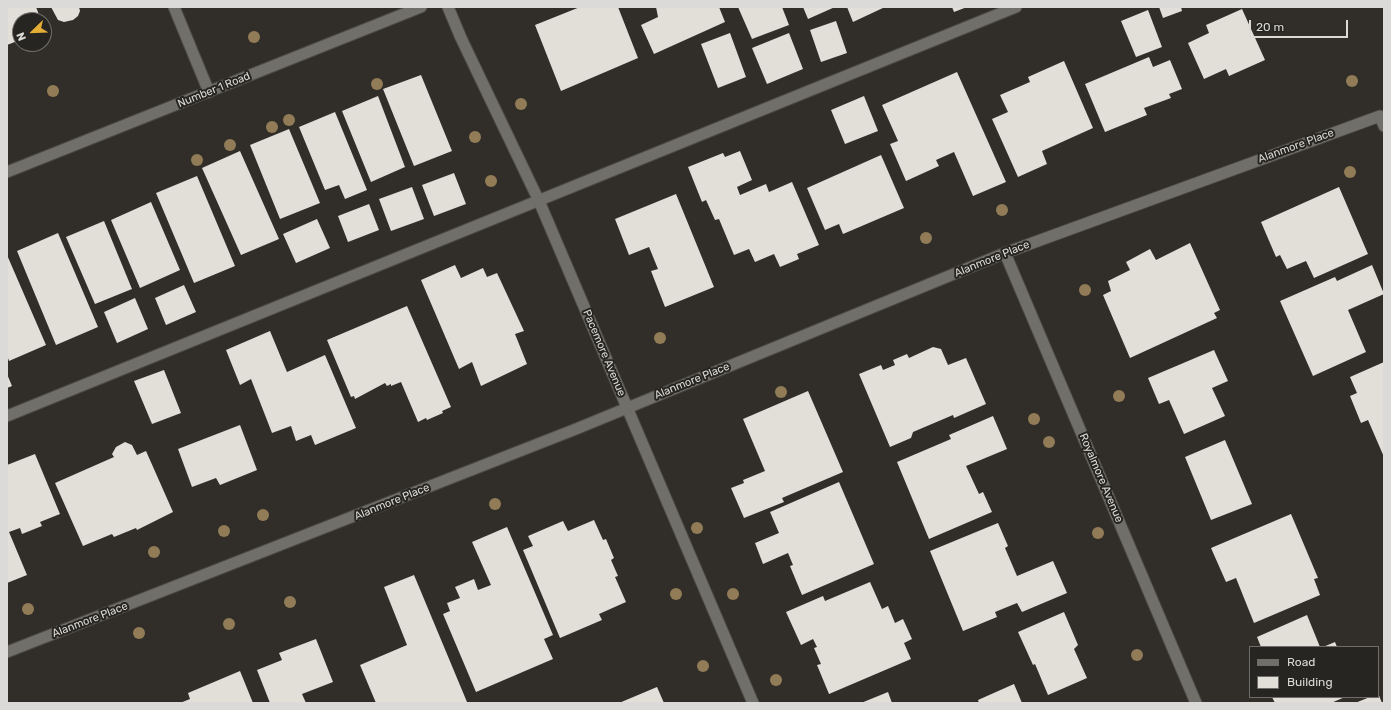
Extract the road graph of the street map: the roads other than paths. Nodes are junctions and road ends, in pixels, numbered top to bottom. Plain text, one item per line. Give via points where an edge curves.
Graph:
1 (174, 7) edge
2 (421, 7) edge
3 (448, 7) edge
4 (1016, 7) edge
5 (209, 92) junction
6 (1382, 121) edge
7 (7, 172) edge
8 (539, 202) junction
9 (1005, 253) junction
10 (628, 408) junction
11 (7, 416) edge
12 (7, 652) edge
13 (753, 703) edge
14 (1196, 703) edge

1 - 5 street
2 - 5 street, Number 1 Road
3 - 8 street, Pacemore Avenue
4 - 8 street
5 - 7 street, Number 1 Road
6 - 9 street, Alanmore Place
8 - 10 street, Pacemore Avenue
8 - 11 street
9 - 10 street, Alanmore Place
9 - 14 street, Royalmore Avenue
10 - 12 street, Alanmore Place
10 - 13 street, Pacemore Avenue

